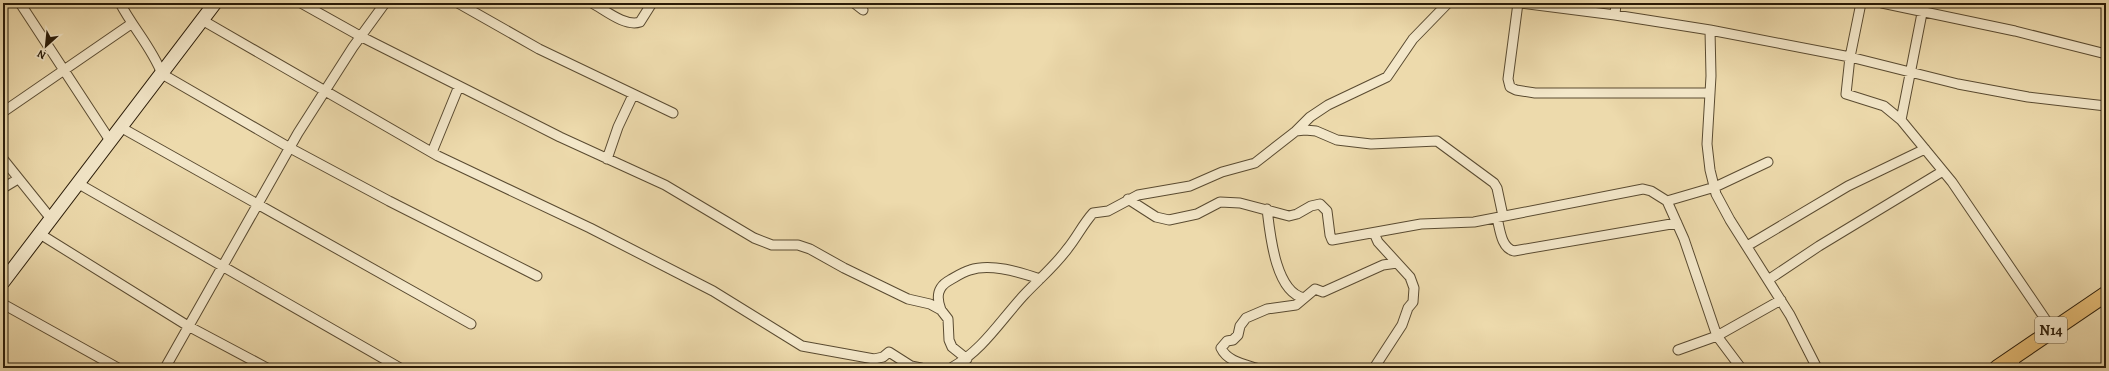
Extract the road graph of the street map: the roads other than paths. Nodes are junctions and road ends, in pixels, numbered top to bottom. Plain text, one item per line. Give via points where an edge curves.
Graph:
1 (20, 3) edge
2 (120, 3) edge
3 (215, 3) edge
4 (301, 3) edge
5 (385, 3) edge
6 (458, 3) edge
7 (592, 3) edge
8 (652, 3) edge
9 (854, 3) edge
10 (1448, 3) edge
11 (1520, 3) edge
12 (1616, 3) edge
13 (1861, 3) edge
14 (1882, 3) edge
15 (1923, 7) edge
16 (863, 10) dead end
17 (1614, 15) junction
18 (202, 20) junction
19 (131, 24) junction
20 (1710, 30) junction
21 (360, 36) junction
22 (2106, 54) edge
23 (1850, 57) junction
24 (64, 70) junction
25 (1910, 72) junction
26 (162, 74) junction
27 (459, 86) junction
28 (324, 92) junction
29 (1710, 93) junction
30 (633, 95) junction
31 (2106, 106) edge
32 (3, 112) edge
33 (673, 113) dead end
34 (1901, 120) junction
35 (122, 128) junction
36 (1296, 131) junction
37 (111, 142) junction
38 (290, 148) junction
39 (1926, 149) junction
40 (432, 152) junction
41 (607, 158) junction
42 (3, 159) edge
43 (1768, 162) dead end
44 (1943, 171) junction
45 (18, 178) junction
46 (79, 184) junction
47 (1714, 187) junction
48 (3, 188) edge
49 (1128, 199) junction
50 (1667, 201) junction
51 (258, 205) junction
52 (1268, 209) junction
53 (1500, 217) junction
54 (52, 220) junction
55 (1677, 223) junction
56 (1374, 233) junction
57 (40, 234) junction
58 (1747, 246) junction
59 (1397, 262) junction
60 (223, 265) junction
61 (537, 276) dead end
62 (1040, 279) junction
63 (1768, 280) junction
64 (3, 282) edge
65 (2106, 294) edge
66 (1304, 298) junction
67 (1781, 300) junction
68 (3, 304) edge
69 (941, 310) junction
70 (471, 324) dead end
71 (188, 326) junction
72 (2052, 329) junction
73 (1717, 336) junction
74 (1678, 350) dead end
75 (967, 358) junction
76 (2015, 362) edge
77 (118, 368) edge
78 (165, 368) edge
79 (266, 368) edge
80 (400, 368) edge
81 (921, 368) edge
82 (952, 368) edge
83 (1256, 368) edge
84 (1374, 368) edge
85 (1741, 368) edge
86 (1817, 368) edge
87 (1997, 368) edge

1 - 24 street
2 - 19 street
3 - 18 main road
4 - 21 street
5 - 21 street
6 - 30 street via 540,49
7 - 8 street via 634,24 640,22
9 - 16 street
10 - 36 street via 1413,39 1387,77 1328,105 1310,117
11 - 17 street
11 - 29 street via 1508,79 1510,87 1516,90
12 - 17 street
13 - 23 street
14 - 15 street
15 - 22 street
15 - 25 street
17 - 20 street
18 - 26 main road
18 - 28 street
19 - 24 street
19 - 26 street via 156,59
20 - 23 street
20 - 29 street
21 - 27 street
21 - 28 street
23 - 25 street
23 - 34 street via 1846,94 1884,106
24 - 32 street
24 - 37 street
25 - 31 street via 2028,97
25 - 34 street
26 - 35 main road
26 - 38 street
27 - 40 street
27 - 41 street
28 - 38 street
28 - 40 street
29 - 47 street via 1707,144
30 - 33 street
30 - 41 street
34 - 39 street
35 - 37 main road
35 - 51 street
36 - 49 street via 1255,163 1222,172 1190,186 1149,192
36 - 53 street via 1316,131 1337,140 1371,144 1436,141 1494,183 1497,188
37 - 46 main road
38 - 51 street
38 - 61 street
39 - 44 street
39 - 58 street via 1848,186
40 - 81 street via 713,291 802,346 874,359 890,352 911,366
41 - 69 street via 665,185 754,238 772,245 798,245 810,249 881,287
42 - 45 street
43 - 47 street
44 - 63 street
44 - 72 street
45 - 48 street
45 - 54 street
46 - 54 main road
46 - 60 street
47 - 50 street
47 - 58 street via 1730,220
49 - 52 street via 1156,217 1169,220 1197,214 1220,202
49 - 62 street via 1108,211 1093,213 1049,272
50 - 53 street via 1643,189
50 - 55 street
51 - 60 street
51 - 70 street
52 - 56 street via 1289,216 1320,204 1327,211 1332,240
52 - 66 street via 1276,264 1286,283 1297,296
53 - 55 street via 1505,246 1514,251
53 - 56 street via 1474,222 1420,224
54 - 57 main road
55 - 73 street
56 - 59 street via 1378,242
57 - 64 main road
57 - 71 street
58 - 63 street
59 - 66 street via 1383,265 1323,292 1315,289
59 - 84 street via 1410,277 1414,288 1413,302 1398,334
60 - 71 street
60 - 80 street
62 - 69 street via 1004,270 970,269 945,283 938,291 937,299
62 - 75 street via 1006,315 992,336
63 - 67 street
65 - 72 main road, N14
66 - 83 street via 1296,305 1267,309 1246,318 1240,326 1238,335 1234,340 1227,341 1222,348 1224,354 1235,361
67 - 73 street
67 - 86 street
68 - 77 street
69 - 75 street via 948,319 952,347
71 - 78 street
71 - 79 street
72 - 76 main road, N14
73 - 74 street
73 - 85 street
75 - 82 street
76 - 87 main road, N14

